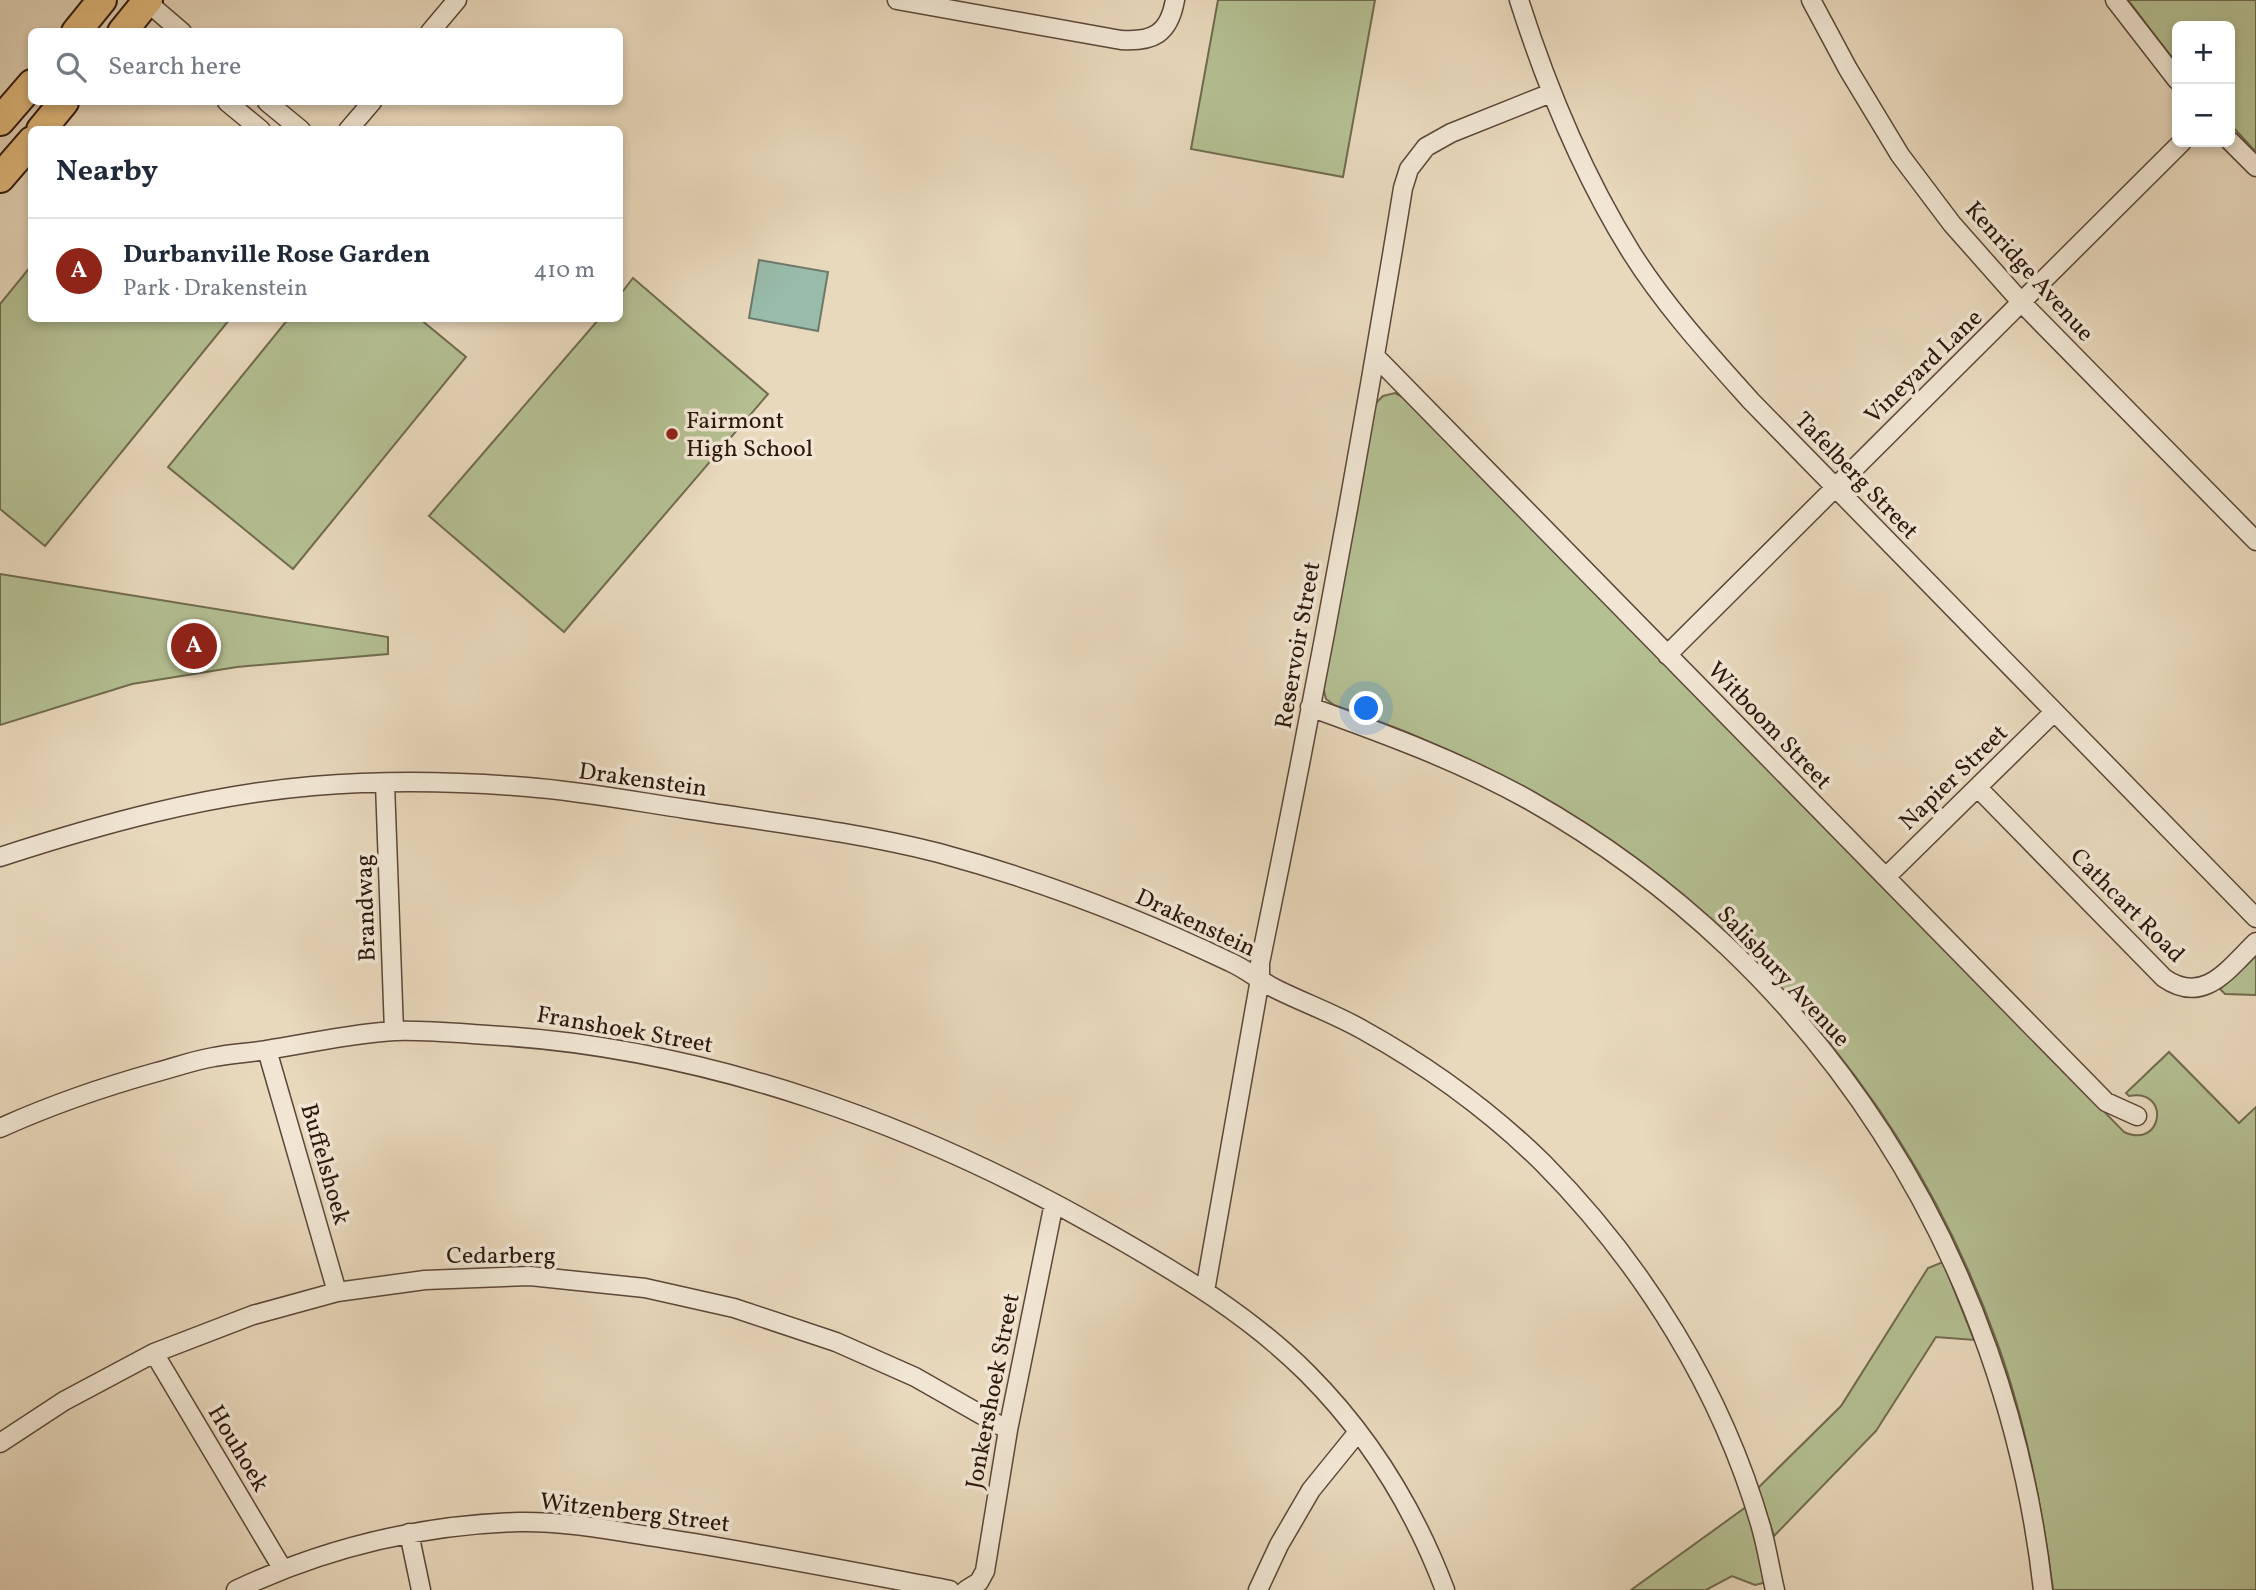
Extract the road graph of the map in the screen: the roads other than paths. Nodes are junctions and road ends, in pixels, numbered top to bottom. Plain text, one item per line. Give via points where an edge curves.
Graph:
1 (102, 0) edge
2 (457, 0) edge
3 (897, 0) edge
4 (1175, 0) edge
5 (1519, 0) edge
6 (1811, 0) edge
7 (2115, 0) edge
8 (138, 18) edge
9 (79, 28) edge
10 (169, 28) edge
11 (433, 28) edge
12 (2172, 74) edge
13 (28, 89) edge
14 (1551, 93) junction
15 (62, 105) edge
16 (232, 105) edge
17 (271, 105) edge
18 (369, 105) edge
19 (0, 121) edge
20 (44, 126) edge
21 (256, 126) edge
22 (296, 126) edge
23 (351, 126) edge
24 (28, 146) edge
25 (2235, 146) edge
26 (2177, 147) edge
27 (2256, 167) edge
28 (0, 178) edge
29 (2022, 303) junction
30 (1376, 357) junction
31 (1835, 487) junction
32 (2256, 541) edge
33 (1667, 655) junction
34 (1310, 706) junction
35 (2054, 712) junction
36 (386, 784) junction
37 (1978, 788) junction
38 (0, 857) edge
39 (1886, 877) junction
40 (2256, 918) edge
41 (2256, 942) edge
42 (1260, 979) junction
43 (394, 1031) junction
44 (267, 1050) junction
45 (2137, 1116) dead end
46 (0, 1128) edge
47 (1054, 1203) junction
48 (337, 1292) junction
49 (1205, 1292) junction
50 (154, 1353) junction
51 (1008, 1430) junction
52 (1358, 1432) junction
53 (0, 1443) edge
54 (409, 1533) junction
55 (282, 1568) junction
56 (970, 1588) edge
57 (236, 1590) edge
58 (421, 1590) edge
59 (950, 1590) edge
60 (1258, 1590) edge
61 (1445, 1590) edge
62 (1775, 1590) edge
63 (2043, 1590) edge

1 - 9 main road
2 - 11 street
3 - 4 street via 1140,41 1159,33
5 - 14 street, Tafelberg Street
6 - 29 street, Kenridge Avenue via 1900,155 1952,224
7 - 12 street
8 - 10 street
13 - 19 main road
14 - 30 street, Reservoir Street via 1451,133 1426,147 1409,169
14 - 31 street, Tafelberg Street via 1597,193 1665,301 1751,401
15 - 20 main road
16 - 21 street
17 - 22 street
18 - 23 street
24 - 28 main road
25 - 27 street
26 - 29 street, Vineyard Lane
29 - 31 street, Vineyard Lane
29 - 32 street, Kenridge Avenue
30 - 33 street, Witboom Street
30 - 34 street, Reservoir Street
31 - 33 street, Vineyard Lane
31 - 35 street, Tafelberg Street
33 - 39 street, Witboom Street
34 - 42 street, Reservoir Street
34 - 63 street, Salisbury Avenue via 1458,764 1600,844 1698,919 1807,1030 1896,1154 1962,1281 1994,1364 2020,1455
35 - 37 street, Napier Street
35 - 40 street, Tafelberg Street
36 - 38 street, Drakenstein via 312,786 153,812
36 - 42 street, Drakenstein via 532,787 830,831 937,853 1038,883 1133,919
36 - 43 street, Brandwag
37 - 39 street, Napier Street
37 - 41 street, Cathcart Road via 2173,985 2193,989 2213,983
39 - 45 street, Witboom Street via 2106,1102
42 - 49 street, Reservoir Street
42 - 62 street, Drakenstein via 1360,1029 1474,1102 1540,1160 1598,1224 1636,1273 1698,1371 1748,1490
43 - 44 street, Franshoek Street
43 - 47 street, Franshoek Street via 530,1037 714,1068 877,1122
44 - 46 street, Franshoek Street via 211,1057 106,1086
44 - 48 street, Buffelshoek
47 - 49 street, Franshoek Street
47 - 51 street, Jonkershoek Street
48 - 50 street, Cedarberg via 253,1315
48 - 51 street, Cedarberg via 425,1280 530,1276 645,1288 734,1308 836,1342 915,1377
49 - 52 street, Franshoek Street via 1281,1349
50 - 53 street, Cedarberg via 64,1401
50 - 55 street, Houhoek
51 - 56 street, Jonkershoek Street via 985,1571
52 - 60 street via 1311,1490
52 - 61 street, Franshoek Street via 1417,1523
54 - 55 street, Witzenberg Street
54 - 58 street
54 - 59 street, Witzenberg Street via 519,1522 571,1524
55 - 57 street, Witzenberg Street

